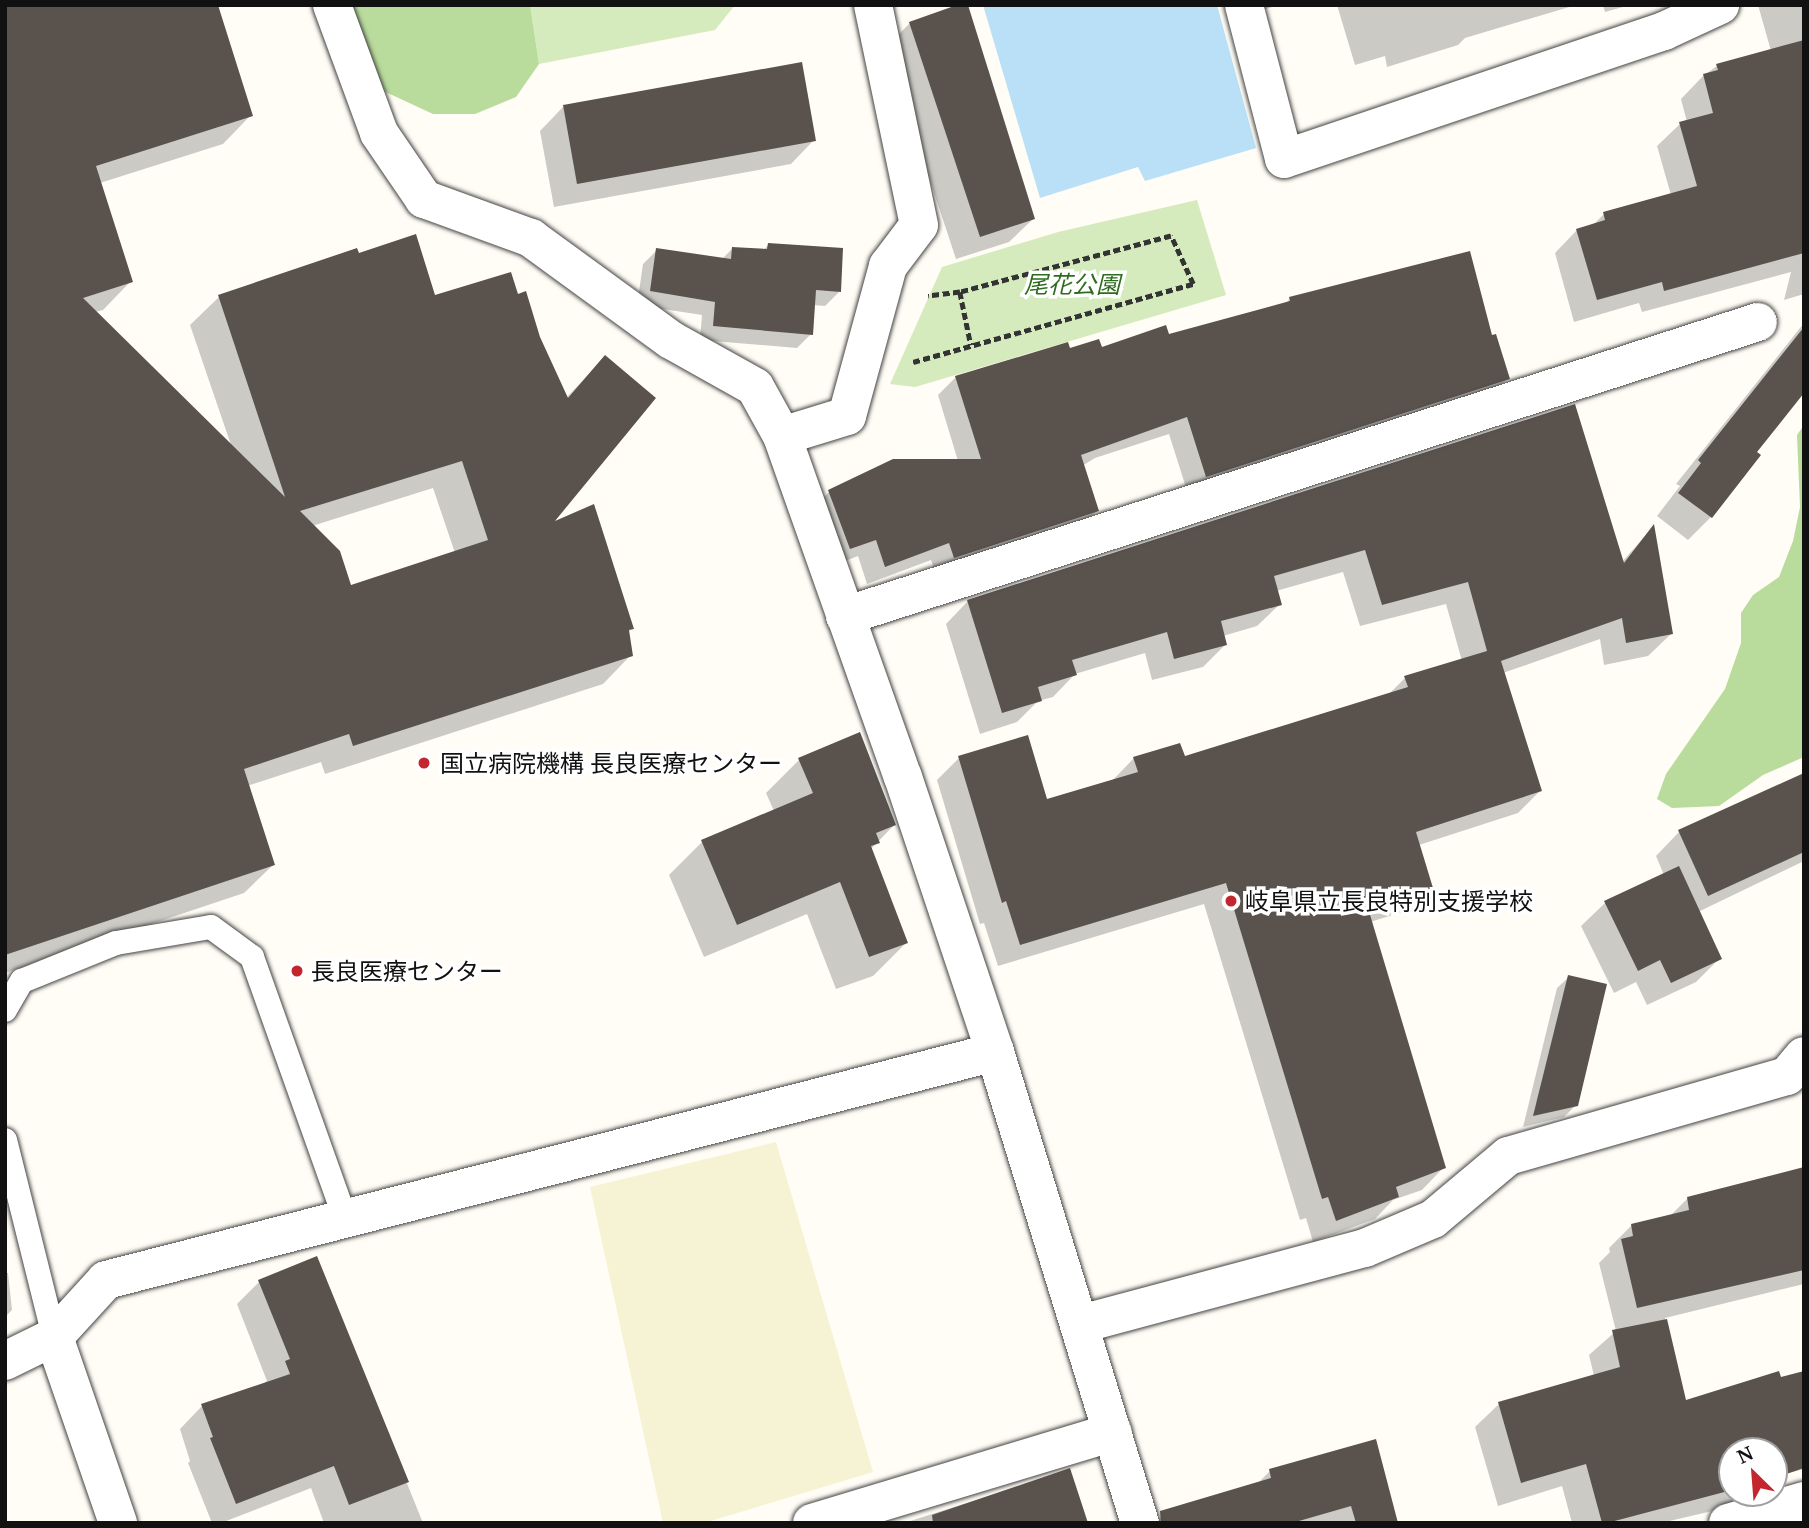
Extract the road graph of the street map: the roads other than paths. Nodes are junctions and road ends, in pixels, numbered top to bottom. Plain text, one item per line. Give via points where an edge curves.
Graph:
1 (332, 5) edge
2 (873, 5) edge
3 (1244, 5) edge
4 (1720, 5) edge
5 (1758, 322) dead end
6 (782, 436) junction
7 (845, 616) junction
8 (5, 1010) edge
9 (995, 1052) junction
10 (1804, 1056) edge
11 (5, 1140) edge
12 (344, 1216) junction
13 (1081, 1324) junction
14 (54, 1337) junction
15 (5, 1361) edge
16 (1113, 1432) junction
17 (1804, 1501) edge
18 (118, 1523) edge
19 (812, 1523) edge
20 (1140, 1523) edge
21 (1728, 1523) edge

1 - 6 street via 380,133 424,199 531,238 671,340 755,387
2 - 6 street via 919,225 888,266 847,416
3 - 4 street via 1283,159 1664,32
5 - 7 street
6 - 7 street
7 - 9 street
8 - 12 lane via 22,981 104,947 211,927 252,957
9 - 12 street
9 - 13 street
10 - 13 street via 1787,1076 1508,1156 1433,1219 1365,1248
11 - 14 lane
12 - 14 street via 106,1280
13 - 16 street
14 - 15 street
14 - 18 street
16 - 19 street
16 - 20 street
17 - 21 street

